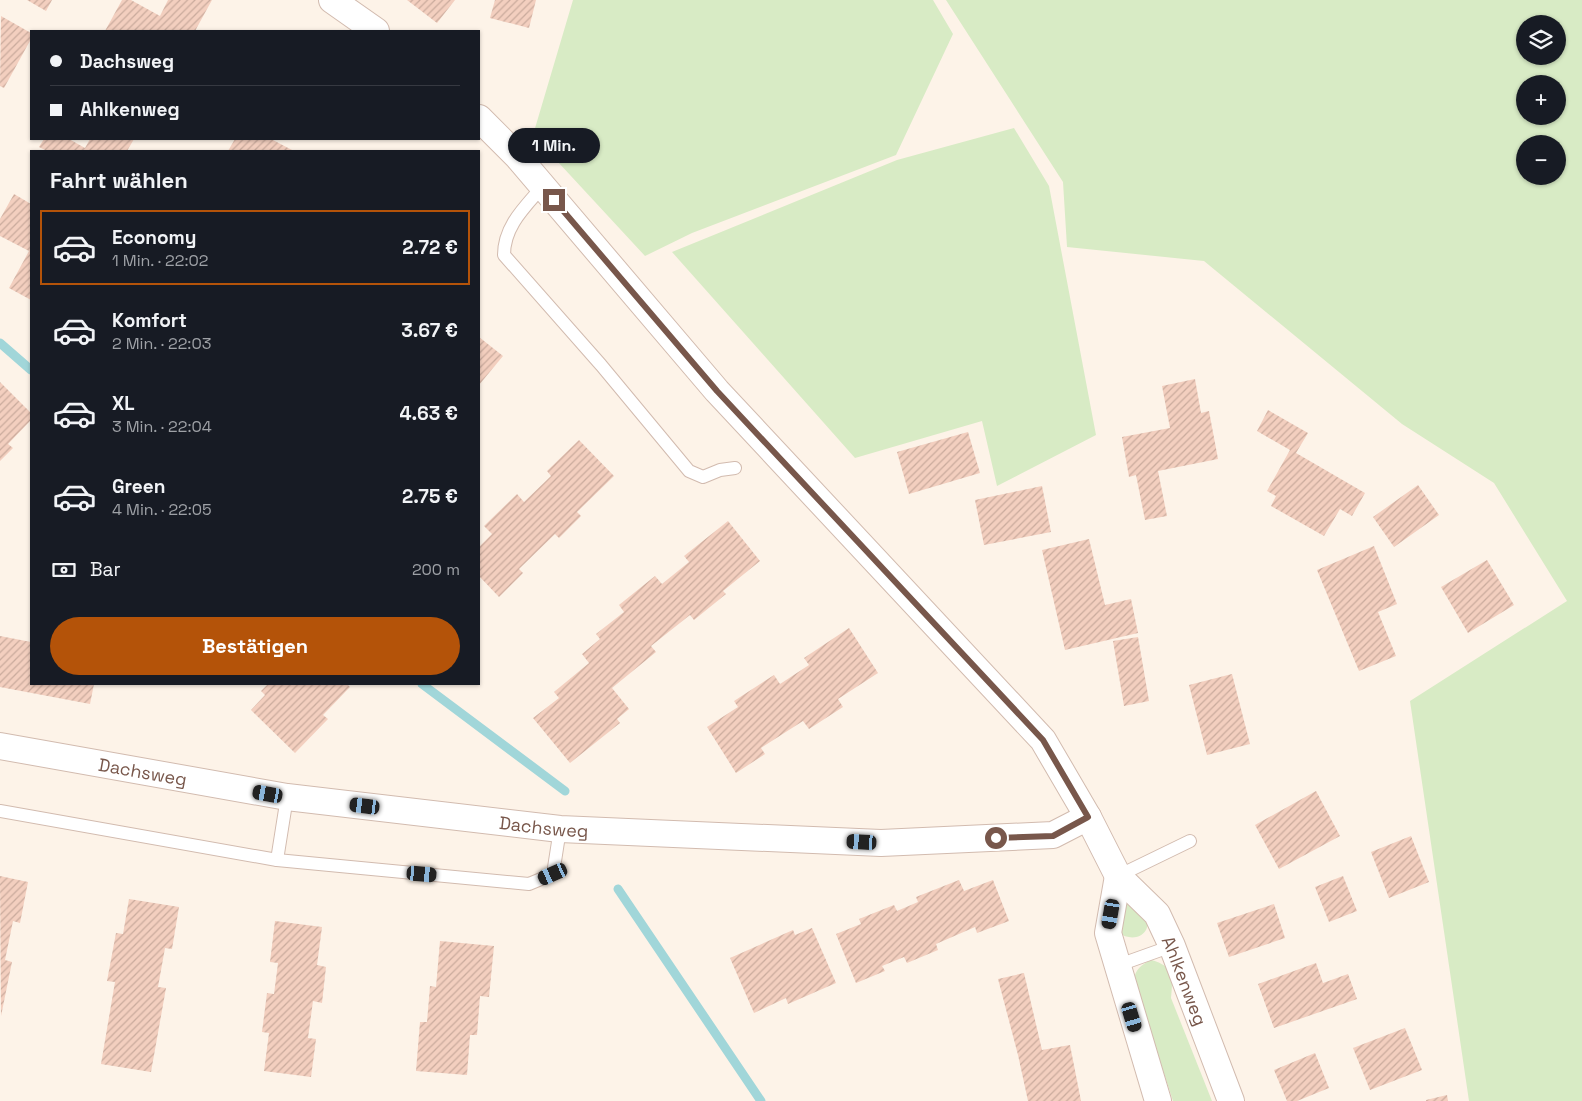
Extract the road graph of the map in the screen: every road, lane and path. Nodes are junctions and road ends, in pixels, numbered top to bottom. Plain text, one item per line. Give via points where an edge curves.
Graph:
1 (332, 0) edge
2 (375, 30) edge
3 (480, 119) edge
4 (543, 186) junction
5 (735, 468) dead end
6 (0, 746) edge
7 (287, 797) junction
8 (0, 811) edge
9 (1088, 817) junction
10 (560, 829) junction
11 (1190, 841) dead end
12 (277, 860) junction
13 (1118, 876) junction
14 (1172, 946) junction
15 (1116, 966) junction
16 (1158, 1101) edge
17 (1232, 1101) edge

1 - 2 street
3 - 4 street, Ahlkenweg
4 - 5 lane via 513,221 504,241 504,255 602,365 689,471 703,477
4 - 9 street, Ahlkenweg via 717,391 1043,740
6 - 7 street, Dachsweg
7 - 10 street, Dachsweg
7 - 12 lane
8 - 12 lane
9 - 10 street, Dachsweg via 1053,836 881,843
9 - 13 street, Ahlkenweg
10 - 12 lane via 553,874 529,884
11 - 13 lane
13 - 14 street, Ahlkenweg via 1157,914
13 - 15 street via 1108,933
14 - 15 lane
14 - 17 street, Ahlkenweg
15 - 16 street

